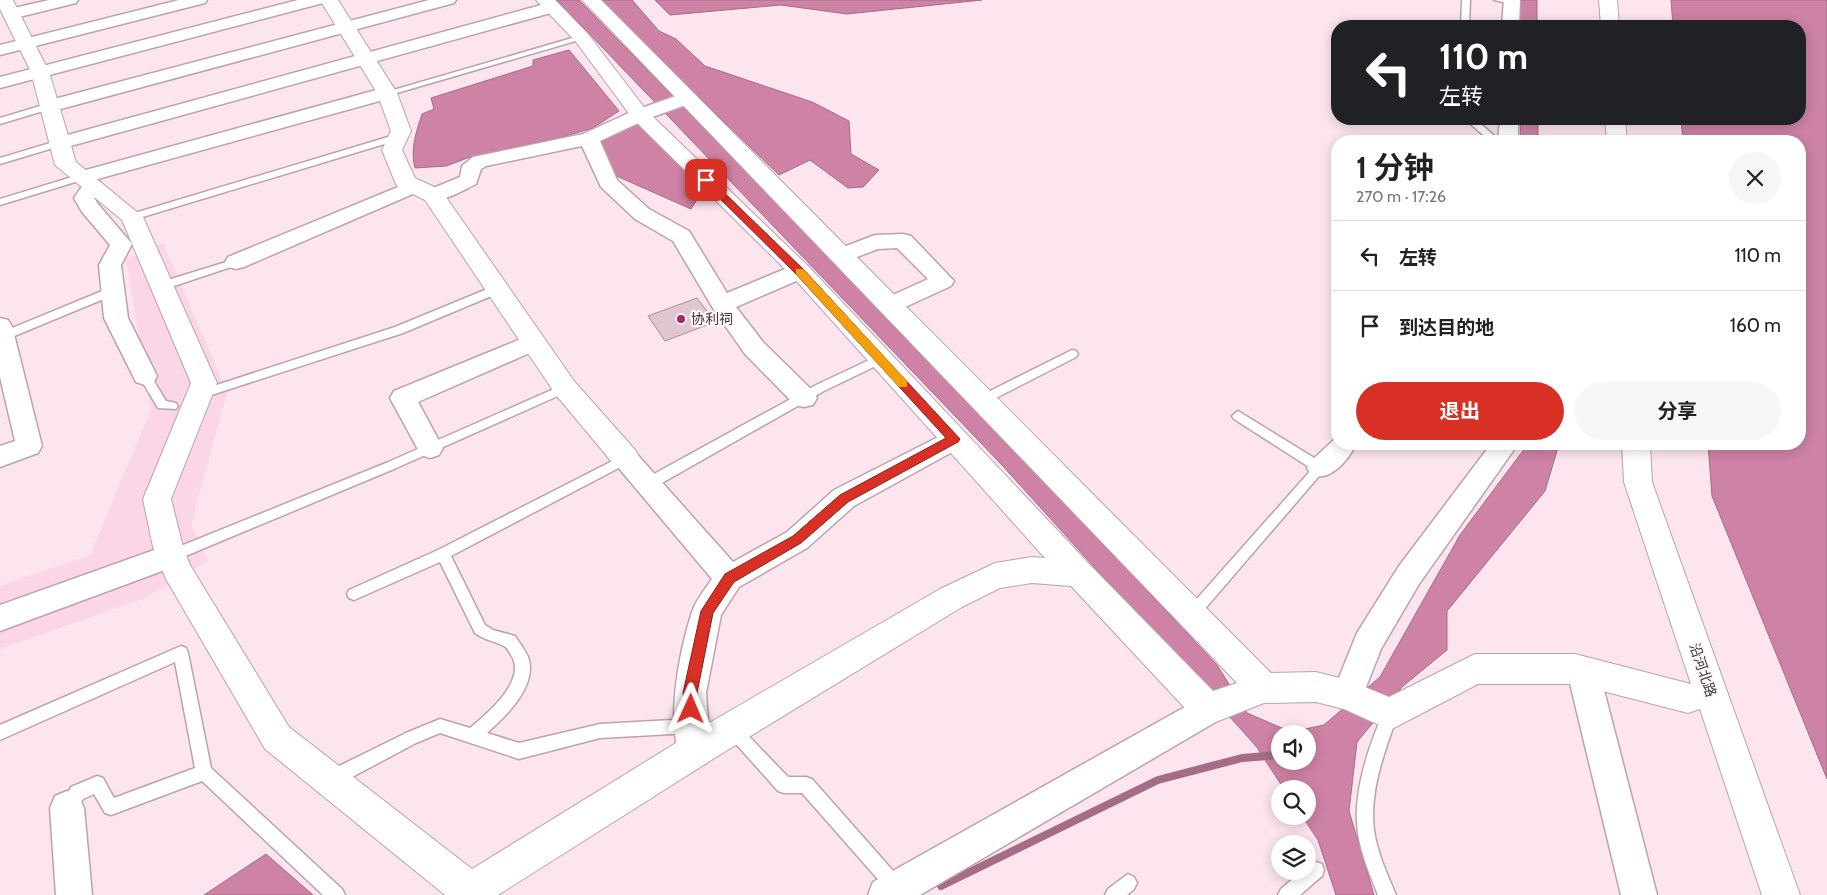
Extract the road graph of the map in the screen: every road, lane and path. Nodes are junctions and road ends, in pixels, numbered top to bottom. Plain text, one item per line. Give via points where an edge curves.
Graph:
1 (70, 0) edge
2 (199, 0) edge
3 (317, 0) edge
4 (329, 0) edge
5 (448, 0) edge
6 (591, 0) edge
7 (1466, 0) edge
8 (1608, 0) edge
9 (1507, 1) edge
10 (177, 2) edge
11 (548, 4) edge
12 (7, 7) edge
13 (1465, 20) edge
14 (1510, 20) edge
15 (1610, 20) edge
16 (345, 27) junction
17 (582, 38) junction
18 (13, 46) edge
19 (366, 58) junction
20 (40, 72) junction
21 (0, 83) edge
22 (387, 92) junction
23 (687, 98) junction
24 (50, 106) junction
25 (640, 114) junction
26 (0, 121) edge
27 (1477, 125) edge
28 (1488, 135) edge
29 (398, 137) junction
30 (589, 139) junction
31 (60, 143) junction
32 (0, 161) edge
33 (88, 182) junction
34 (424, 191) junction
35 (0, 202) edge
36 (132, 217) junction
37 (841, 256) junction
38 (236, 262) joint
39 (800, 272) junction
40 (162, 286) junction
41 (497, 289) junction
42 (107, 293) dead end
43 (722, 304) junction
44 (890, 306) junction
45 (1, 331) edge
46 (533, 342) junction
47 (1072, 354) dead end
48 (880, 359) junction
49 (144, 376) joint
50 (6, 377) edge
51 (565, 388) junction
52 (199, 395) junction
53 (804, 398) junction
54 (982, 400) junction
55 (172, 406) dead end
56 (1238, 416) dead end
57 (954, 439) junction
58 (430, 448) junction
59 (1337, 450) edge
60 (1501, 450) edge
61 (1636, 450) edge
62 (0, 457) edge
63 (626, 459) junction
64 (1320, 468) junction
65 (648, 484) junction
66 (443, 554) junction
67 (171, 556) junction
68 (1080, 575) junction
69 (729, 578) junction
70 (354, 594) dead end
71 (1192, 614) junction
72 (0, 618) edge
73 (1583, 671) junction
74 (1264, 688) junction
75 (1348, 695) junction
76 (1688, 698) dead end
77 (1208, 709) junction
78 (1390, 714) junction
79 (732, 728) junction
80 (0, 733) edge
81 (472, 736) junction
82 (693, 739) junction
83 (204, 772) junction
84 (330, 780) junction
85 (67, 808) joint
86 (1304, 880) edge
87 (1128, 883) dead end
88 (469, 893) edge
89 (895, 893) edge
90 (74, 895) edge
91 (336, 895) edge
92 (1114, 895) edge
93 (1287, 895) edge
94 (1387, 895) edge
95 (1639, 895) edge
96 (1781, 895) edge

1 - 12 street
2 - 10 street
3 - 20 street
4 - 16 street
5 - 16 street
6 - 23 street
7 - 13 lane
8 - 15 street
9 - 14 street
10 - 18 street
11 - 17 street
11 - 19 street
12 - 18 street
16 - 19 street
16 - 24 street
17 - 22 lane
17 - 25 street
18 - 20 street
19 - 22 street
19 - 31 street
20 - 21 street
20 - 24 street
22 - 29 street via 400,131
22 - 33 street
23 - 25 street
23 - 37 street
24 - 26 lane
24 - 31 street
25 - 30 street
25 - 39 street
27 - 28 lane
29 - 34 street via 392,150 406,182
29 - 36 lane
30 - 34 street via 480,161 472,166 469,180
30 - 43 street via 608,183 642,214 681,236
31 - 32 lane
31 - 33 street via 66,165
33 - 35 lane
33 - 36 street
33 - 49 street via 84,198 121,244 110,265 116,318
34 - 38 street
34 - 41 street
36 - 40 street
37 - 44 street
37 - 44 street via 875,242 903,241 943,281
38 - 40 lane
39 - 43 street
39 - 48 street
40 - 52 street via 204,383
41 - 46 street
41 - 52 lane via 399,330
42 - 45 lane
43 - 53 street via 754,348
44 - 54 street
45 - 50 street
46 - 51 street
46 - 58 street via 403,398
47 - 54 lane
48 - 53 lane
48 - 57 street
49 - 55 lane via 162,406
50 - 62 street via 29,446
51 - 58 lane
51 - 63 street
52 - 67 street via 157,499
53 - 65 lane
54 - 71 street
56 - 64 lane
57 - 68 street
57 - 69 street via 844,498 797,540
58 - 67 lane
59 - 64 street
60 - 75 street via 1409,574 1368,643
61 - 96 street, 沿河北路 via 1638,482
63 - 65 street
63 - 66 lane
64 - 71 lane
65 - 69 street
66 - 70 lane
66 - 81 lane via 480,629 510,641 522,662 518,686 494,719
67 - 72 street
67 - 84 street via 277,738
68 - 77 street
68 - 79 street via 1032,570 995,576 951,598
69 - 82 street via 707,611 690,693
71 - 74 street
73 - 76 street
73 - 78 street via 1476,669
73 - 95 street
74 - 75 street via 1316,687
74 - 77 street
75 - 78 street
77 - 89 street
78 - 94 lane via 1369,774 1365,823 1375,866
79 - 82 street
79 - 89 lane via 784,785 806,785
80 - 83 lane via 181,653
81 - 82 lane via 519,751 600,730
81 - 84 lane via 440,726
82 - 88 street
83 - 85 lane via 111,807 97,784 77,793
83 - 91 lane
84 - 88 street
85 - 90 street
86 - 93 lane
87 - 92 lane

